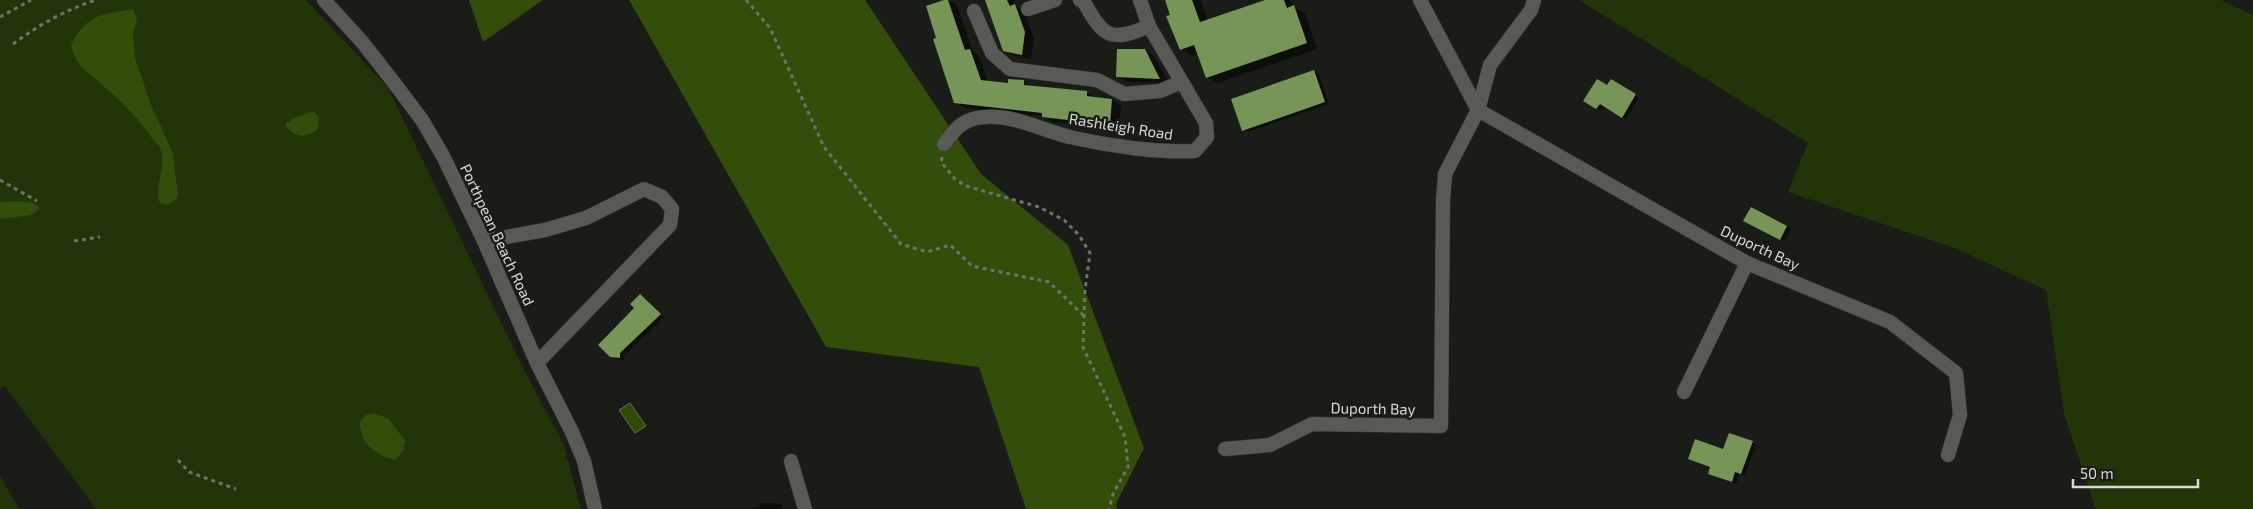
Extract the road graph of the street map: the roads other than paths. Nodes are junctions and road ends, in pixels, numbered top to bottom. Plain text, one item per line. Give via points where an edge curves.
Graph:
1 (324, 0) edge
2 (1055, 0) edge
3 (1080, 0) edge
4 (1140, 0) edge
5 (1420, 0) edge
6 (1534, 0) edge
7 (1028, 9) dead end
8 (974, 11) dead end
9 (1149, 26) junction
10 (1181, 82) junction
11 (1478, 110) junction
12 (944, 144) road end
13 (484, 241) junction
14 (1746, 263) junction
15 (537, 363) junction
16 (1684, 392) dead end
17 (1225, 449) dead end
18 (1948, 455) dead end
19 (791, 461) dead end
20 (595, 509) edge
21 (805, 509) edge

1 - 13 street, Porthpean Beach Road via 363,43 422,120
2 - 7 street
3 - 9 street via 1097,25 1114,36 1130,35
4 - 9 street, Rashleigh Road
5 - 11 street
6 - 11 street, Duporth Bay via 1531,10 1490,65
8 - 10 street via 992,53 1010,69 1097,80 1124,94 1160,91
9 - 10 street, Rashleigh Road
10 - 12 street, Rashleigh Road via 1206,123 1206,136 1195,151 1172,152 1074,138 1018,120 986,116 959,124
11 - 14 street, Duporth Bay
11 - 17 street, Duporth Bay via 1445,174 1441,426 1312,424 1270,445
13 - 15 street, Porthpean Beach Road
13 - 15 street via 546,230 586,218 644,189 662,198 672,209 670,225
14 - 16 street
14 - 18 street, Duporth Bay via 1890,322 1956,373 1960,415
15 - 20 street, Porthpean Beach Road via 584,461
19 - 21 street

